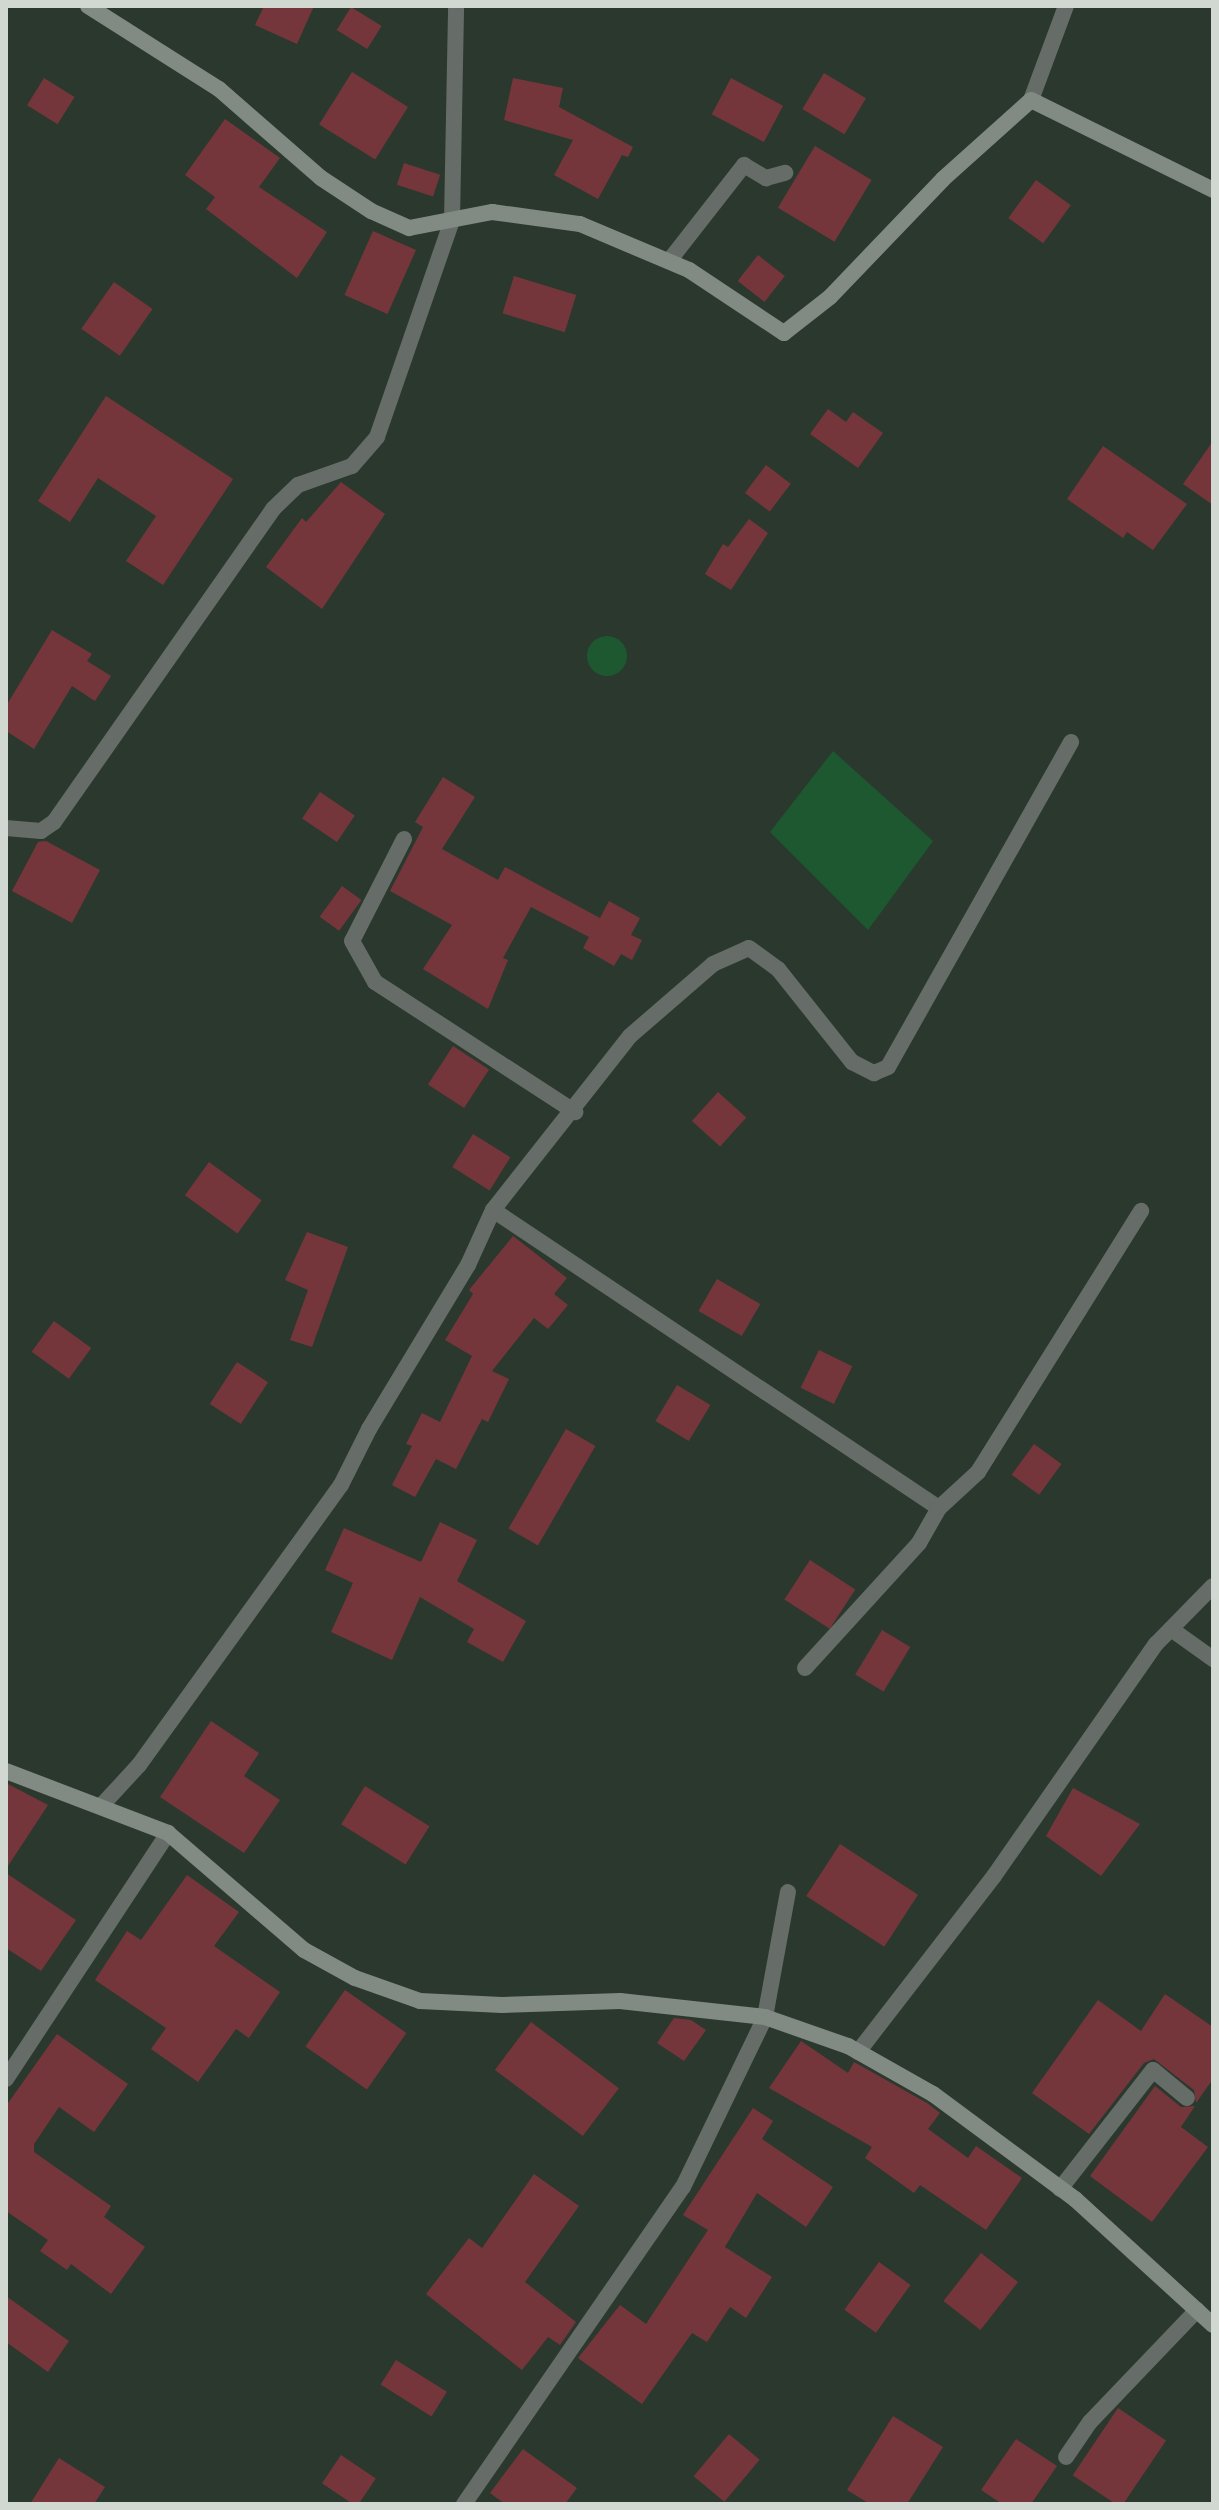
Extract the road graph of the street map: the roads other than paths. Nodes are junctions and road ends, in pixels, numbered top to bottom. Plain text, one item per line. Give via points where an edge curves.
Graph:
1 (88, 6) edge
2 (456, 6) edge
3 (1066, 6) edge
4 (1031, 100) junction
5 (785, 173) dead end
6 (1213, 190) edge
7 (452, 220) junction
8 (669, 261) junction
9 (1071, 742) dead end
10 (6, 828) edge
11 (404, 839) dead end
12 (575, 1112) junction
13 (493, 1210) junction
14 (1141, 1211) dead end
15 (939, 1508) junction
16 (1213, 1586) edge
17 (1171, 1629) junction
18 (1213, 1659) edge
19 (805, 1668) dead end
20 (6, 1771) edge
21 (103, 1804) junction
22 (168, 1833) junction
23 (788, 1892) dead end
24 (765, 2017) junction
25 (858, 2052) junction
26 (6, 2079) edge
27 (1187, 2098) dead end
28 (1060, 2189) junction
29 (1197, 2310) junction
30 (1213, 2325) edge
31 (1066, 2457) dead end
32 (464, 2504) edge

1 - 7 main road via 219,89 321,178 371,211 409,228
2 - 7 street
3 - 4 street
4 - 6 main road
4 - 8 main road via 943,179 830,297 784,333
5 - 8 street via 766,178 744,165
7 - 8 main road via 492,212 580,224
7 - 10 street via 377,437 365,455 298,485 273,509 54,822 41,831
9 - 12 street via 888,1067 874,1073 852,1062 766,956 739,949 713,964 630,1036
11 - 12 street via 352,941 375,982
12 - 13 street
13 - 15 street
13 - 21 street via 468,1265 341,1485 139,1765
14 - 15 street via 978,1472
15 - 19 street via 919,1543
16 - 17 street
17 - 18 street
17 - 25 street via 994,1876
20 - 21 main road
21 - 22 main road
22 - 24 main road via 304,1950 355,1978 420,2001 620,2001
22 - 26 street
23 - 24 street
24 - 25 main road
24 - 32 street via 683,2187
25 - 28 main road via 933,2094
27 - 28 street via 1153,2070
28 - 29 main road
29 - 30 main road
29 - 31 street via 1090,2422

